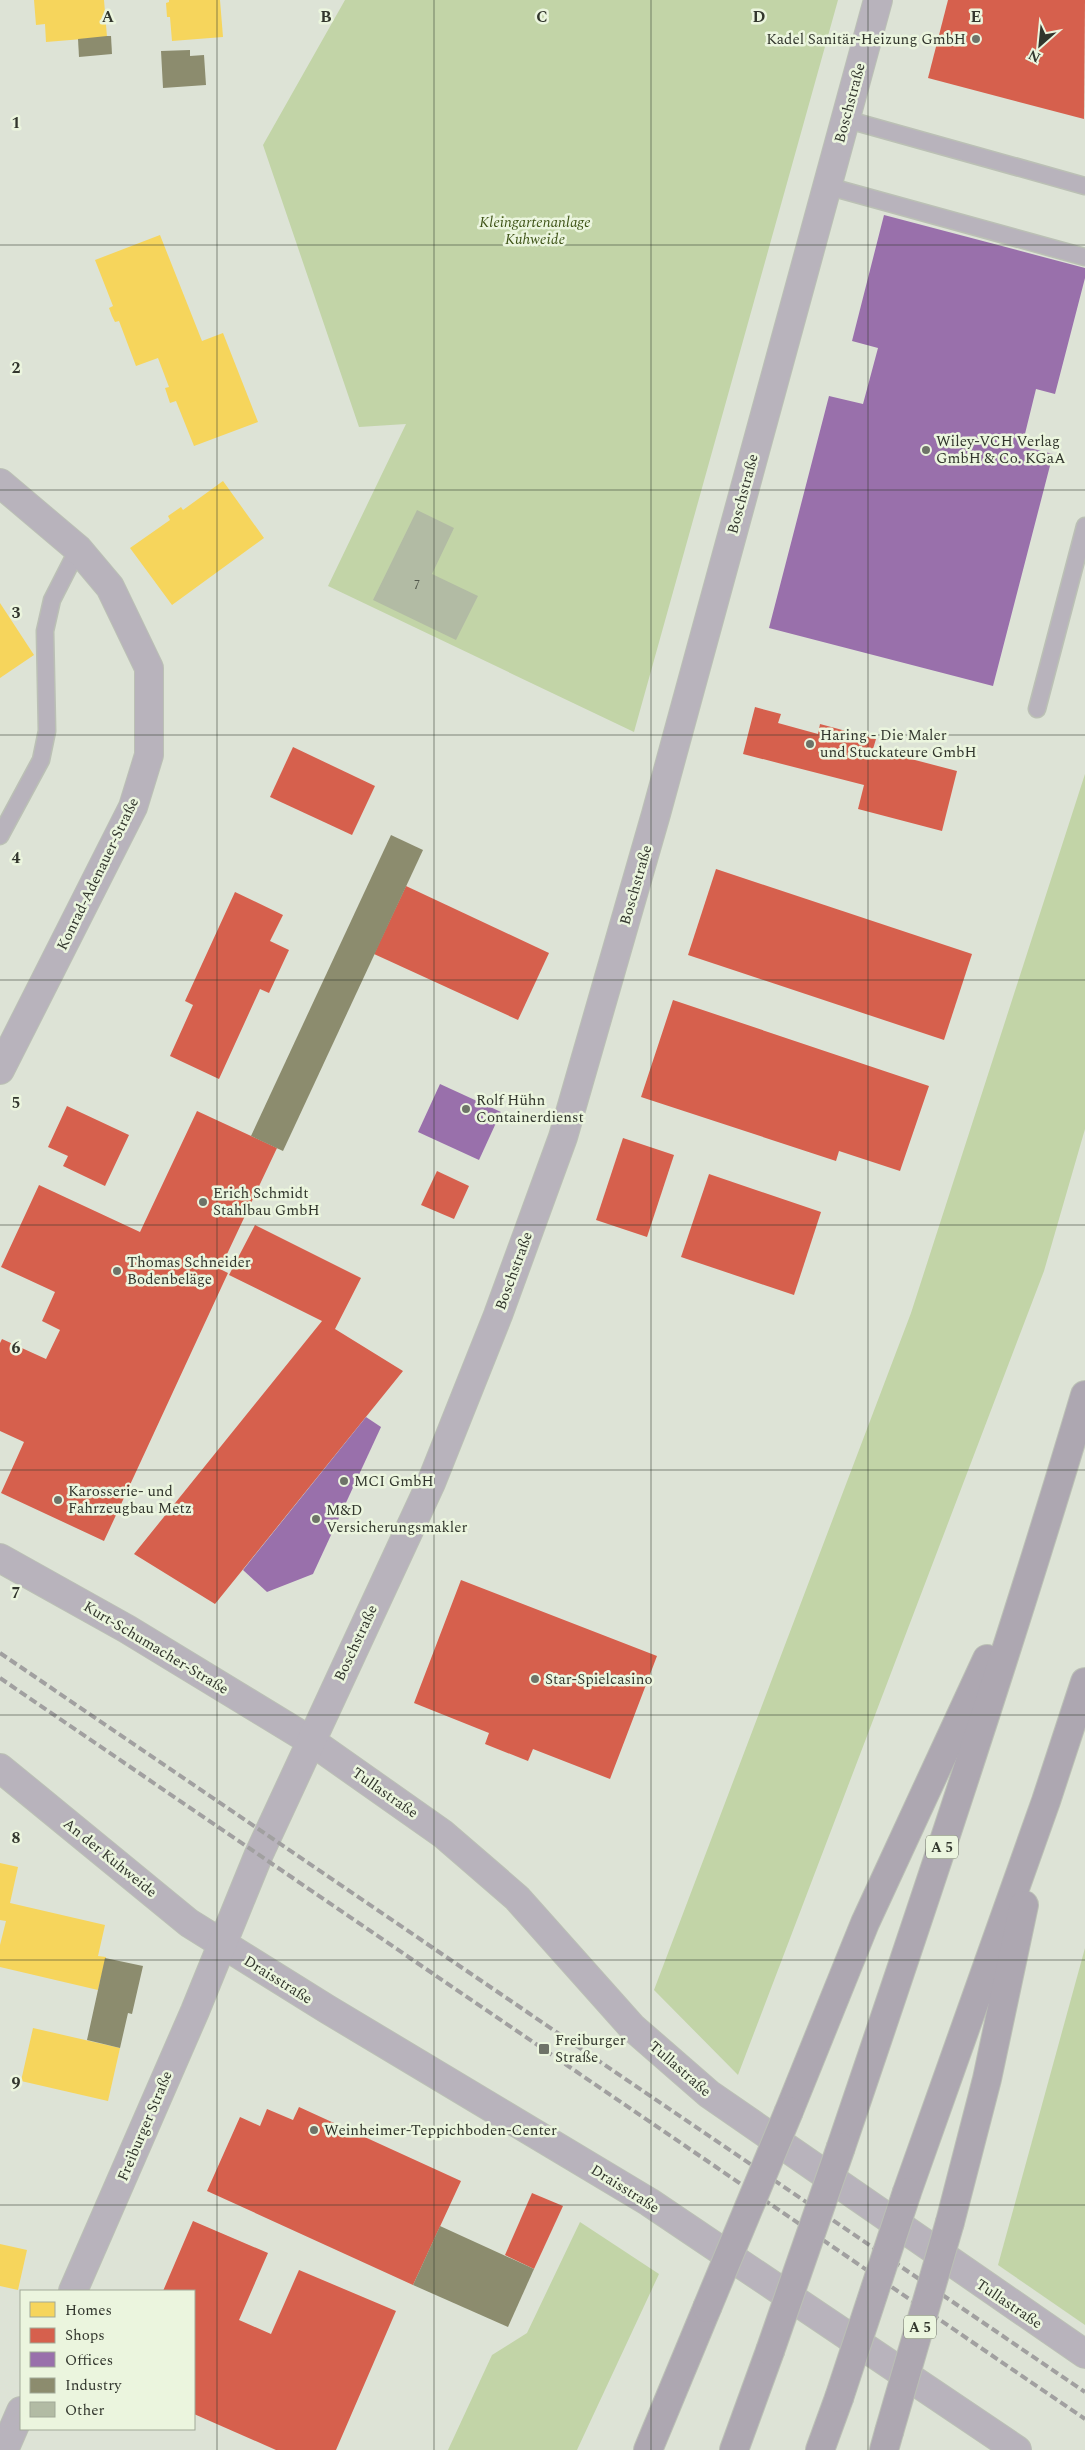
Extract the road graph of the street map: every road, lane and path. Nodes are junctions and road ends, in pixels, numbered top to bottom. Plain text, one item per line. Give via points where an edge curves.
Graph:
1 (878, 0) edge
2 (845, 119) junction
3 (827, 186) junction
4 (1085, 186) edge
5 (1085, 257) edge
6 (0, 483) edge
7 (1085, 526) edge
8 (78, 549) junction
9 (1037, 709) dead end
10 (0, 836) edge
11 (0, 1070) edge
12 (1085, 1395) edge
13 (1040, 1547) junction
14 (0, 1558) edge
15 (1085, 1682) edge
16 (311, 1740) junction
17 (0, 1768) edge
18 (1046, 1801) junction
19 (222, 1945) junction
20 (73, 2290) edge
21 (1085, 2354) edge
22 (20, 2413) edge
23 (886, 2441) edge
24 (4, 2450) edge
25 (648, 2450) edge
26 (734, 2450) edge
27 (820, 2450) edge
28 (1017, 2450) edge

1 - 2 street, Boschstraße
2 - 3 street, Boschstraße
2 - 4 lane
3 - 5 lane
3 - 16 street, Boschstraße via 656,814 562,1137 498,1315 431,1483
6 - 8 street, Konrad-Adenauer-Straße
7 - 9 lane
8 - 10 lane via 52,600 45,631 47,732 41,760
8 - 11 street, Konrad-Adenauer-Straße via 110,587 149,668 149,755 133,807
12 - 13 highway, A 5
13 - 25 highway, bridge via 865,1923
13 - 26 highway, A 5, bridge via 918,1920
14 - 16 street, Kurt-Schumacher-Straße via 127,1628
15 - 18 highway, A 5
16 - 19 street, Freiburger Straße
16 - 21 street, Tullastraße via 443,1834 517,1898 632,2027 709,2094
17 - 19 street, An der Kuhweide via 189,1923
18 - 23 highway, A 5, bridge via 987,2079 950,2222
18 - 27 highway, A 5, bridge via 906,2192
19 - 20 street, Freiburger Straße
19 - 28 street, Draisstraße via 649,2202
22 - 24 street

